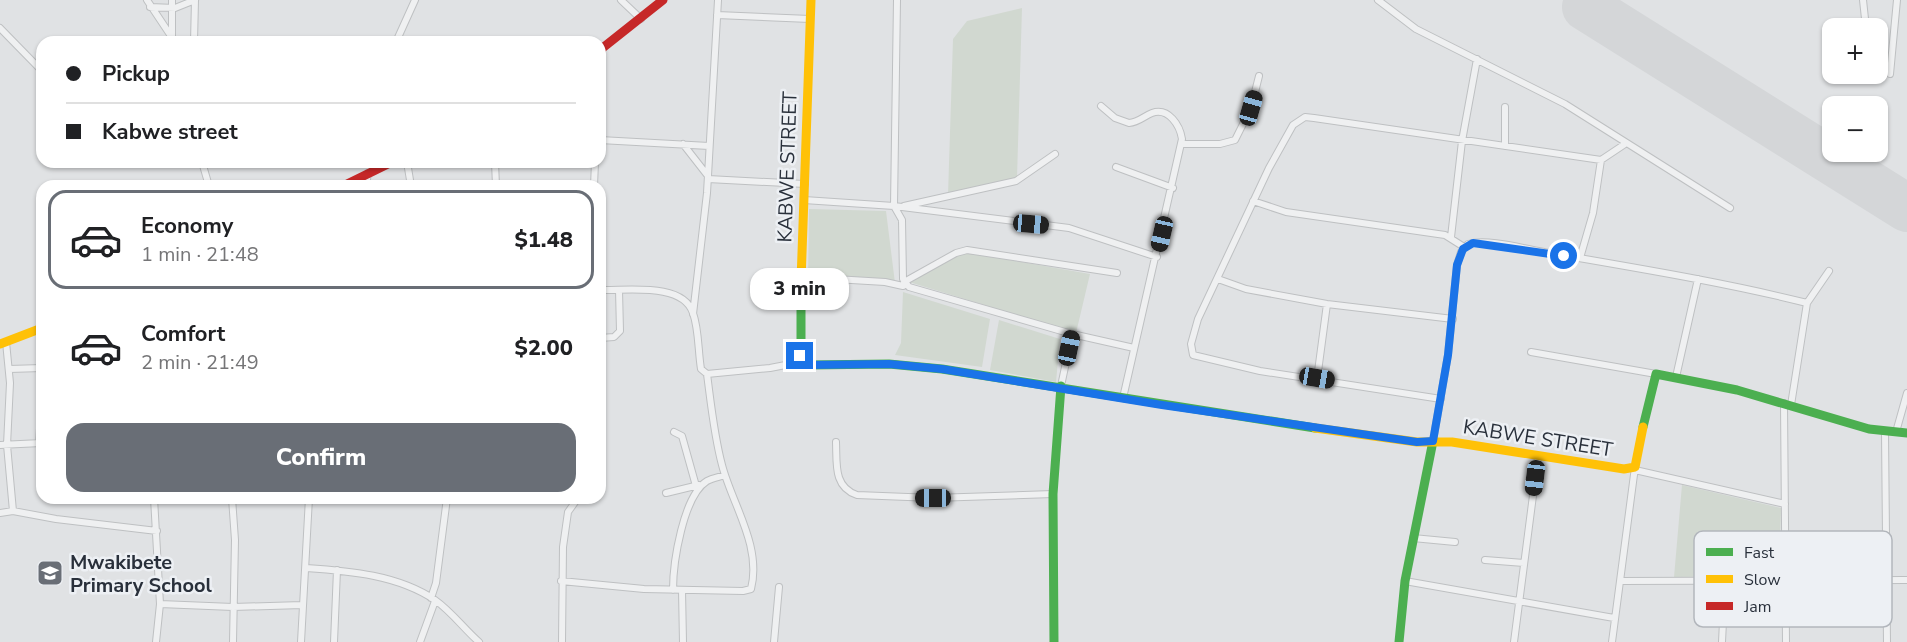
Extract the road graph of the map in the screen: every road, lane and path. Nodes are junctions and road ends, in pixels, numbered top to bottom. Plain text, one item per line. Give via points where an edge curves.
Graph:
1 (147, 0) edge
2 (172, 0) edge
3 (195, 0) edge
4 (415, 0) edge
5 (621, 0) edge
6 (663, 0) edge
7 (718, 0) edge
8 (811, 0) edge
9 (897, 0) edge
10 (1378, 0) edge
11 (1863, 0) edge
12 (1897, 2) edge
13 (1905, 5) dead end
14 (150, 7) junction
15 (170, 8) junction
16 (717, 15) junction
17 (1865, 18) edge
18 (641, 19) junction
19 (810, 19) junction
20 (0, 28) edge
21 (170, 36) edge
22 (173, 36) edge
23 (194, 36) edge
24 (399, 36) edge
25 (606, 45) edge
26 (1477, 59) junction
27 (36, 65) edge
28 (1890, 74) dead end
29 (1259, 76) dead end
30 (1101, 106) dead end
31 (1505, 106) dead end
32 (606, 140) edge
33 (1462, 141) junction
34 (683, 144) junction
35 (1182, 144) junction
36 (1625, 144) junction
37 (709, 146) junction
38 (1505, 146) junction
39 (1055, 154) dead end
40 (1601, 160) junction
41 (1116, 167) dead end
42 (379, 168) edge
43 (368, 173) junction
44 (708, 177) junction
45 (355, 180) edge
46 (367, 180) edge
47 (805, 184) junction
48 (1173, 188) junction
49 (804, 200) junction
50 (1253, 201) junction
51 (894, 206) junction
52 (904, 207) junction
53 (1730, 208) dead end
54 (1451, 237) junction
55 (1464, 247) junction
56 (1156, 257) junction
57 (1580, 258) junction
58 (1829, 271) dead end
59 (1117, 273) dead end
60 (801, 277) junction
61 (1218, 279) junction
62 (1698, 279) junction
63 (903, 284) junction
64 (606, 290) edge
65 (619, 290) junction
66 (1808, 303) junction
67 (1328, 304) junction
68 (693, 314) junction
69 (1453, 319) junction
70 (36, 330) edge
71 (1072, 334) junction
72 (606, 338) edge
73 (3, 343) edge
74 (1134, 348) junction
75 (1531, 352) dead end
76 (801, 362) junction
77 (36, 368) edge
78 (9, 369) junction
79 (707, 374) junction
80 (1656, 374) junction
81 (1676, 377) junction
82 (1317, 378) junction
83 (1060, 386) junction
84 (1907, 393) edge
85 (1123, 398) junction
86 (1441, 399) junction
87 (1788, 404) junction
88 (674, 432) dead end
89 (1886, 432) junction
90 (1896, 432) junction
91 (1907, 433) edge
92 (1433, 441) junction
93 (836, 442) dead end
94 (36, 443) edge
95 (4, 445) edge
96 (1538, 457) junction
97 (1635, 469) junction
98 (725, 475) junction
99 (705, 482) junction
100 (696, 486) junction
101 (666, 493) dead end
102 (1053, 494) junction
103 (155, 504) edge
104 (232, 504) edge
105 (309, 504) edge
106 (446, 504) edge
107 (574, 504) edge
108 (1785, 504) junction
109 (13, 511) junction
110 (0, 513) edge
111 (157, 531) junction
112 (1785, 531) edge
113 (1887, 531) edge
114 (1413, 538) junction
115 (1455, 542) dead end
116 (1485, 560) dead end
117 (1524, 563) junction
118 (306, 568) junction
119 (337, 570) junction
120 (561, 581) junction
121 (1405, 581) junction
122 (1620, 581) junction
123 (1694, 581) edge
124 (778, 587) dead end
125 (673, 590) junction
126 (682, 590) junction
127 (433, 599) junction
128 (1519, 601) junction
129 (160, 604) junction
130 (302, 605) junction
131 (233, 607) junction
132 (1614, 618) junction
133 (1723, 627) edge
134 (156, 642) edge
135 (232, 642) edge
136 (301, 642) edge
137 (334, 642) edge
138 (420, 642) edge
139 (479, 642) edge
140 (562, 642) edge
141 (683, 642) edge
142 (774, 642) edge
143 (1054, 642) edge
144 (1399, 642) edge
145 (1514, 642) edge
146 (1612, 642) edge
147 (1722, 642) edge

1 - 14 street
2 - 15 street
3 - 15 street
3 - 23 street
4 - 24 street
5 - 18 street
6 - 18 main road
7 - 16 street
8 - 19 main road, KABWE STREET
9 - 51 street
10 - 26 street via 1416,29
11 - 17 street
12 - 13 street
12 - 28 street
14 - 15 street
14 - 21 street
15 - 22 street
16 - 19 street
16 - 37 street
18 - 25 main road
19 - 47 main road, KABWE STREET
20 - 27 street
26 - 33 street
26 - 36 street via 1549,95
29 - 35 street via 1251,108 1235,140
30 - 35 street via 1114,118 1129,123 1158,111 1167,114 1177,122
31 - 38 street
32 - 34 street
33 - 38 street
33 - 50 street via 1305,117 1293,125
33 - 54 street
34 - 37 street
34 - 44 street
35 - 48 street
36 - 40 street
36 - 53 street
37 - 44 street
38 - 40 street
39 - 52 street via 1016,181
40 - 57 street via 1593,213
41 - 48 street
42 - 43 main road
43 - 45 main road
43 - 46 street
44 - 47 street
44 - 68 street
47 - 49 main road, KABWE STREET
48 - 56 street
49 - 51 street
49 - 60 main road, KABWE STREET
50 - 54 street via 1286,213
50 - 61 street
51 - 52 street
51 - 63 street via 902,220
52 - 56 street via 1069,228
54 - 55 street
55 - 57 street via 1473,243 1493,244
55 - 69 street via 1457,265
56 - 74 street
57 - 62 street
58 - 66 street
59 - 63 street via 967,249
60 - 63 street
60 - 76 main road, KABWE STREET
61 - 67 street via 1246,289
61 - 82 street via 1195,327 1193,355 1231,366
62 - 66 street
62 - 81 street
63 - 71 street
64 - 65 street
65 - 68 street via 672,292 683,298
65 - 72 street via 620,331
66 - 87 street
67 - 69 street
67 - 82 street
68 - 79 street via 701,369
69 - 86 street
70 - 73 main road
71 - 74 street
71 - 83 street
73 - 78 street
74 - 85 street
75 - 80 street
76 - 79 street
76 - 83 main road, KABWE STREET via 815,366 915,366
77 - 78 street
78 - 95 street
79 - 98 street
80 - 81 main road
80 - 97 main road, KABWE STREET
81 - 87 main road
82 - 86 street
83 - 85 main road, KABWE STREET
83 - 102 main road
84 - 90 street
85 - 92 main road, KABWE STREET via 1417,442
86 - 92 street
87 - 89 main road
87 - 108 street
88 - 100 street via 682,436
89 - 90 main road
89 - 113 street
90 - 91 main road
92 - 96 main road, KABWE STREET
92 - 114 main road
93 - 102 street via 839,483 857,495 933,498
94 - 95 street
95 - 109 street
96 - 97 main road, KABWE STREET
96 - 117 street
97 - 108 street
97 - 122 street
98 - 99 street
98 - 126 street via 749,539 751,589
99 - 100 street
99 - 125 street via 674,552
100 - 101 street
102 - 143 main road
103 - 111 street
104 - 131 street
105 - 118 street
106 - 127 street
107 - 120 street via 568,512
108 - 112 street
109 - 110 street
109 - 111 street
111 - 129 street
114 - 115 street
114 - 121 main road
116 - 117 street
117 - 128 street
118 - 119 street
118 - 130 street
119 - 127 street via 407,586
119 - 137 street
120 - 125 street
120 - 140 street
121 - 128 street
121 - 144 main road
122 - 123 street
122 - 132 street
124 - 142 street
125 - 126 street
126 - 141 street
127 - 138 street
127 - 139 street
128 - 132 street
128 - 145 street
129 - 131 street
129 - 134 street
130 - 131 street
130 - 136 street
131 - 135 street
132 - 146 street
133 - 147 street

